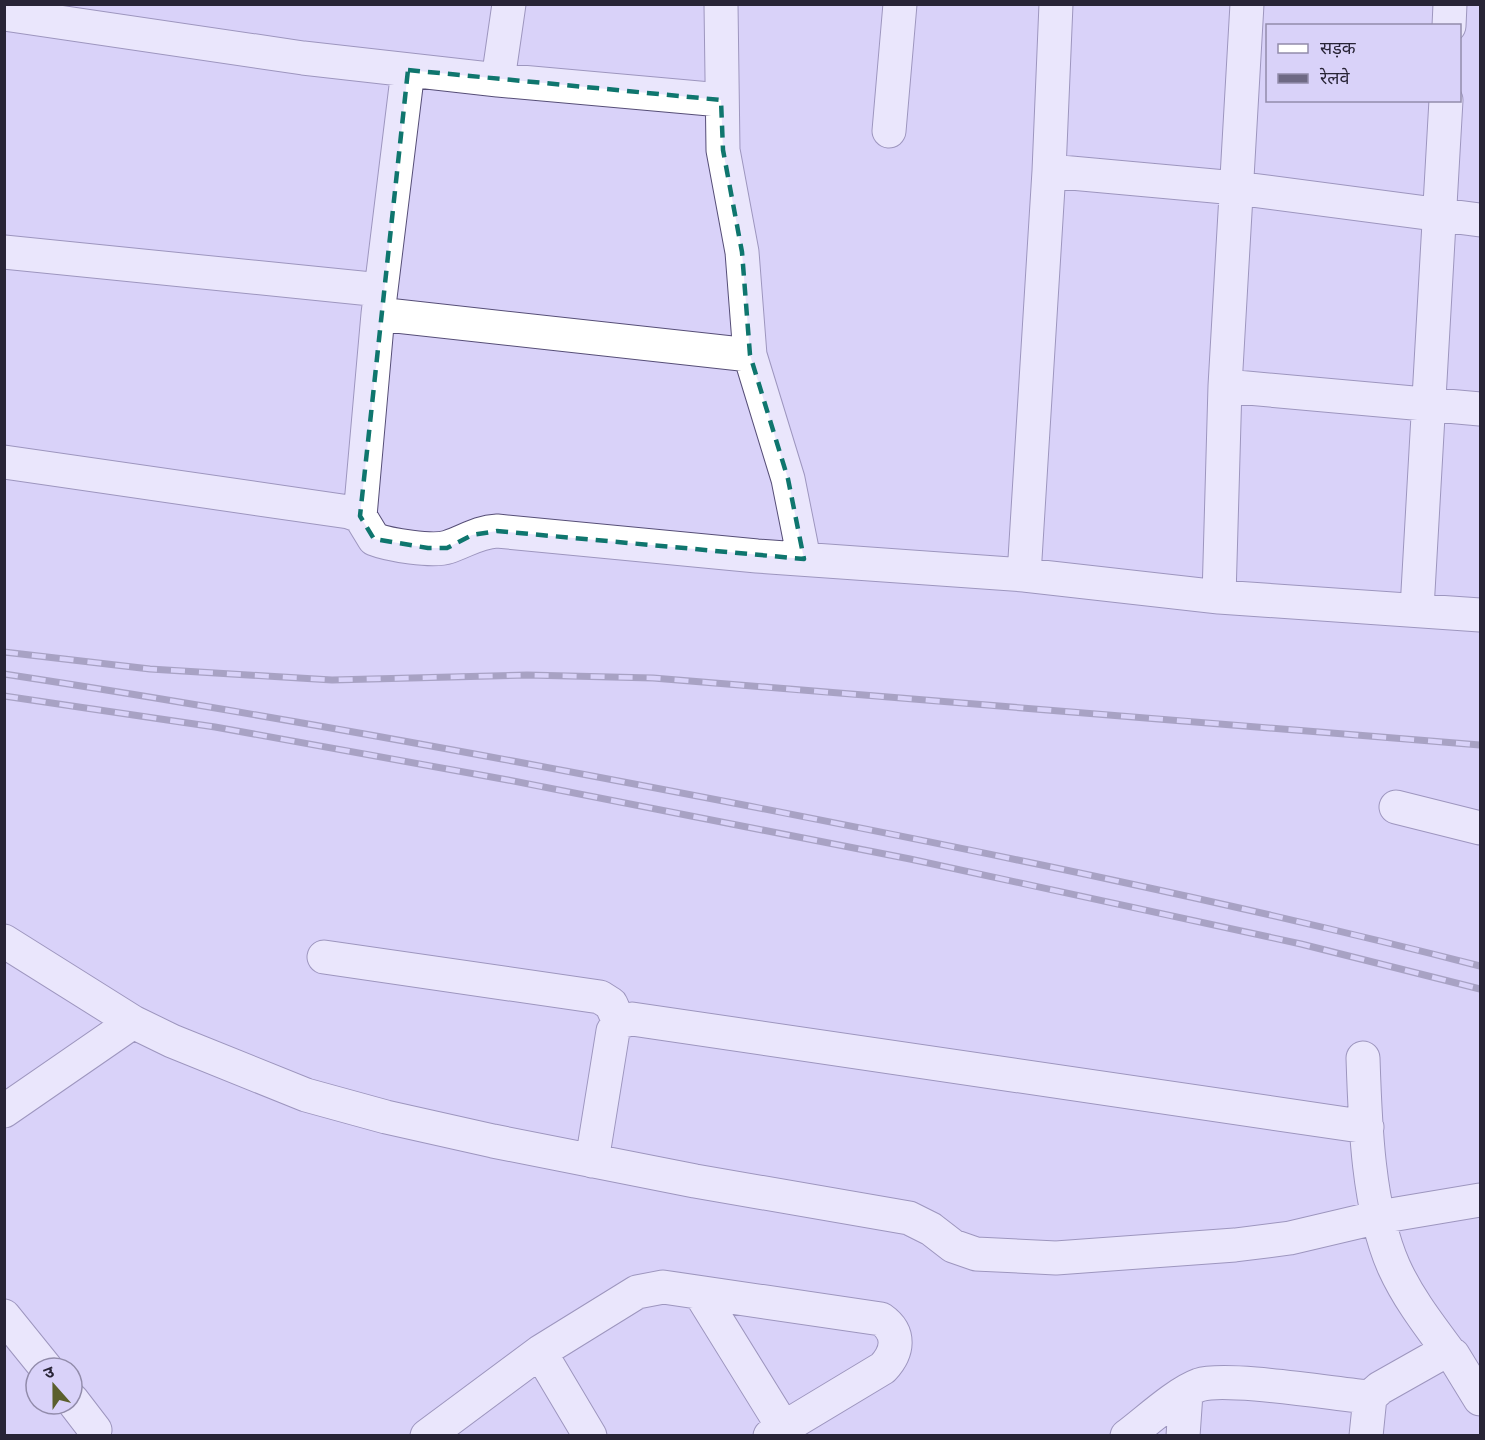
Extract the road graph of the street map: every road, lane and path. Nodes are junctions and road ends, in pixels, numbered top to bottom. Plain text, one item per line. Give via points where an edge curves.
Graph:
1 (509, 4) edge
2 (721, 4) edge
3 (900, 4) edge
4 (1056, 4) edge
5 (1247, 4) edge
6 (1450, 4) edge
7 (4, 14) edge
8 (1449, 24) edge
9 (408, 70) junction
10 (498, 81) junction
11 (721, 100) junction
12 (1446, 102) edge
13 (890, 131) dead end
14 (1049, 171) junction
15 (1236, 188) junction
16 (1442, 216) junction
17 (1480, 220) edge
18 (4, 252) edge
19 (379, 302) junction
20 (750, 355) junction
21 (1225, 386) junction
22 (1430, 404) junction
23 (1480, 409) edge
24 (4, 462) edge
25 (360, 516) junction
26 (804, 559) junction
27 (1024, 575) junction
28 (1219, 597) junction
29 (1417, 609) junction
30 (1480, 615) edge
31 (1396, 807) dead end
32 (1480, 828) edge
33 (4, 941) edge
34 (324, 957) dead end
35 (133, 1022) junction
36 (619, 1022) junction
37 (1363, 1058) dead end
38 (4, 1111) edge
39 (1367, 1127) junction
40 (592, 1161) junction
41 (1480, 1200) edge
42 (1379, 1217) junction
43 (700, 1293) junction
44 (4, 1316) edge
45 (540, 1352) junction
46 (1449, 1352) junction
47 (36, 1356) edge
48 (1186, 1393) junction
49 (1370, 1397) junction
50 (1480, 1399) edge
51 (84, 1416) edge
52 (95, 1430) dead end
53 (777, 1431) edge
54 (427, 1436) edge
55 (590, 1436) edge
56 (1127, 1436) edge
57 (1183, 1436) edge
58 (1366, 1436) edge

1 - 10 street
2 - 11 street
3 - 13 street
4 - 14 street
5 - 15 street
6 - 8 street
7 - 9 street
9 - 10 street
9 - 19 street
10 - 11 street
11 - 20 street via 723,150 742,252
12 - 16 street
14 - 15 street
14 - 27 street
15 - 16 street
15 - 21 street
16 - 17 street
16 - 22 street
18 - 19 street
19 - 20 street
19 - 25 street
20 - 26 street via 788,479
21 - 22 street
21 - 28 street
22 - 23 street
22 - 29 street
24 - 25 street
25 - 26 street via 374,539 428,548 447,548 472,535 497,531
26 - 27 street
27 - 28 street
28 - 29 street
29 - 30 street
31 - 32 street
33 - 35 street
34 - 36 street via 600,997 611,1004
35 - 38 street
35 - 40 street via 306,1095
36 - 39 street via 632,1019
36 - 40 street via 613,1031
37 - 39 street
39 - 42 street
40 - 42 street via 909,1218 931,1228 958,1249 995,1256 1091,1256 1235,1245 1290,1238
41 - 42 street
42 - 46 street via 1403,1285
43 - 45 street via 663,1287 637,1292
43 - 53 street
43 - 53 street via 882,1319 892,1328 896,1347 883,1368
44 - 47 street
45 - 54 street
45 - 55 street
46 - 49 street
46 - 50 street
48 - 49 street via 1208,1383 1235,1383
48 - 56 street
48 - 57 street
49 - 58 street
51 - 52 street

